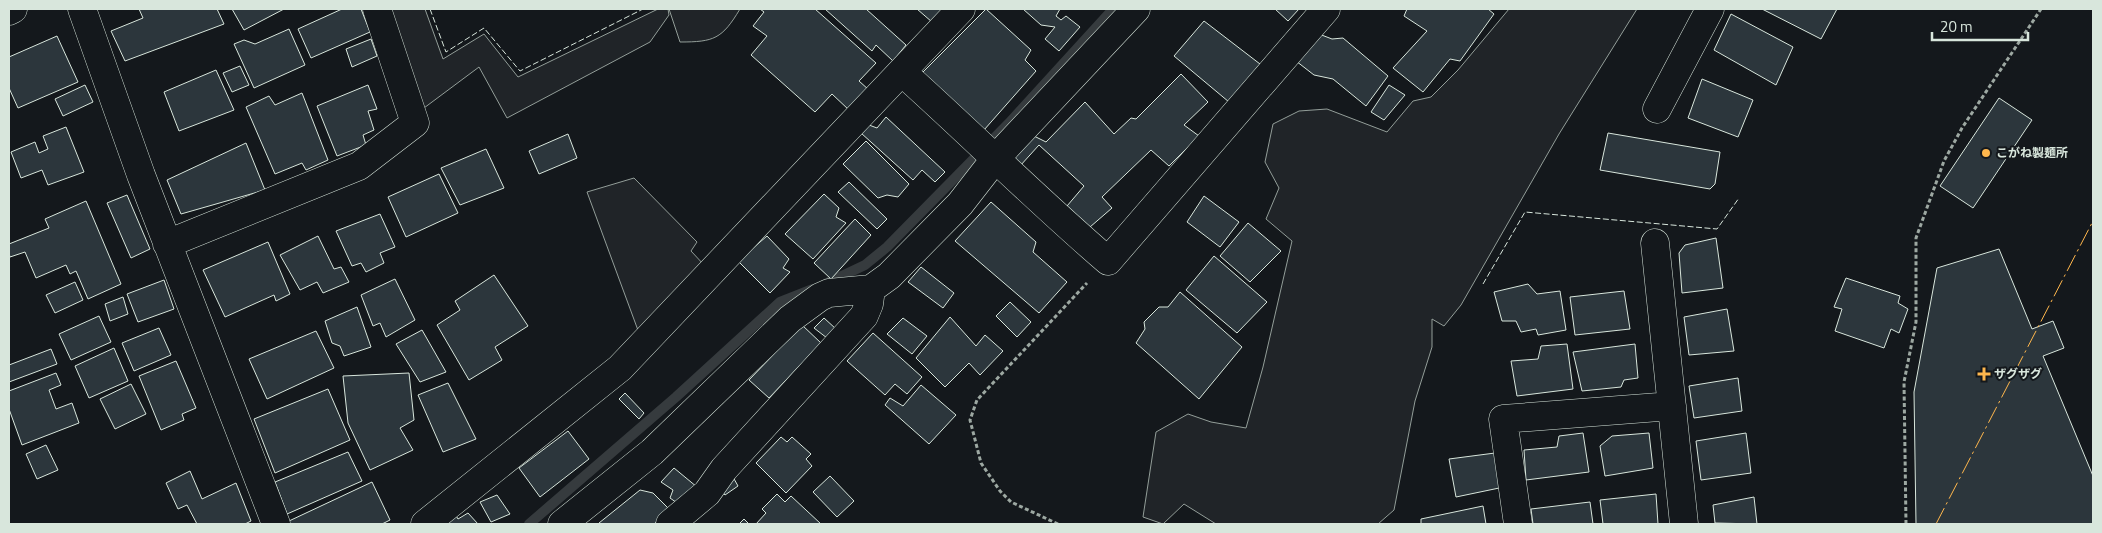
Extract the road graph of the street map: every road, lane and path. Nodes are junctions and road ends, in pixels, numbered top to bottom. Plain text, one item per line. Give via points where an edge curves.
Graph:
1 (14, 9) edge
2 (82, 9) edge
3 (377, 9) edge
4 (961, 9) edge
5 (1136, 9) edge
6 (1326, 9) edge
7 (1710, 9) edge
8 (2041, 9) edge
9 (9, 11) edge
10 (902, 72) junction
11 (1657, 109) dead end
12 (987, 149) junction
13 (1655, 243) dead end
14 (167, 244) junction
15 (1108, 261) junction
16 (871, 288) junction
17 (1672, 406) junction
18 (276, 524) edge
19 (425, 524) edge
20 (562, 524) edge
21 (670, 524) edge
22 (1058, 524) edge
23 (1518, 524) edge
24 (1684, 524) edge
25 (1906, 524) edge

1 - 9 street
2 - 14 street
3 - 14 street via 415,123 359,166
4 - 10 street
5 - 12 street
6 - 15 street
7 - 11 street
8 - 25 path via 1962,128 1944,162 1916,238 1916,322 1904,382
10 - 12 street
10 - 19 street via 620,368
12 - 15 street
12 - 16 street via 960,204 889,276
13 - 17 street
14 - 18 street
15 - 22 path via 977,400 970,420 981,463 1000,491 1011,502
16 - 20 street via 829,293 790,319 652,452
16 - 21 street via 864,316 724,469 706,494
17 - 23 street via 1504,419
17 - 24 street

